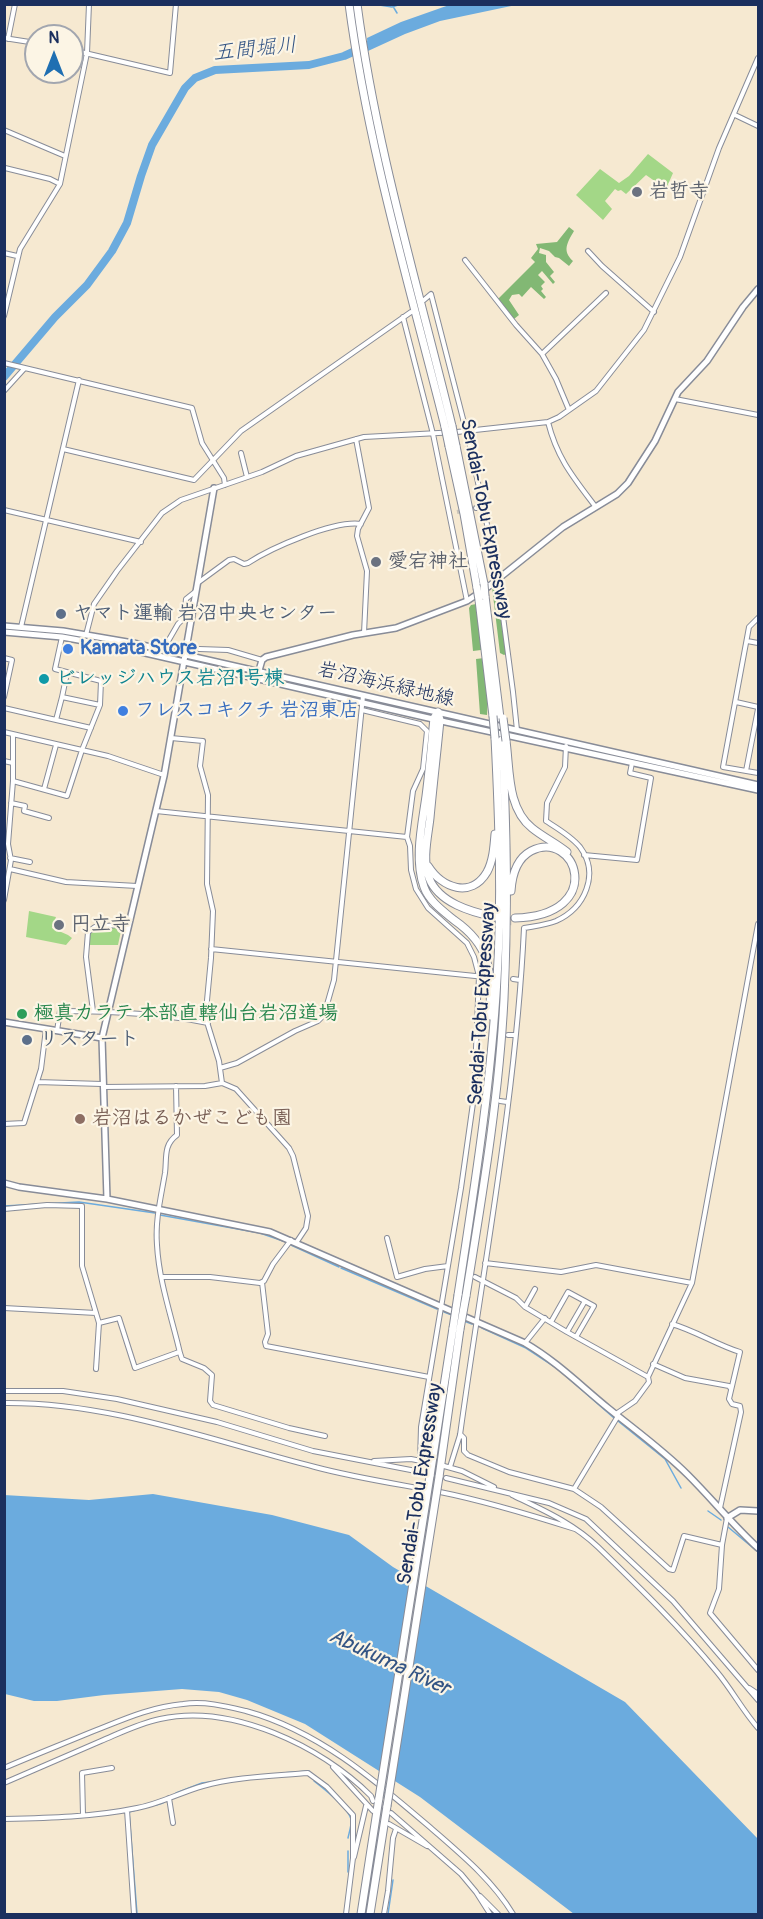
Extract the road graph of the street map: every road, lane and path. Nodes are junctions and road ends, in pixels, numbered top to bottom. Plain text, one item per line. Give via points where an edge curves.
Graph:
1 (15, 4) edge
2 (89, 4) edge
3 (176, 4) edge
4 (350, 4) edge
5 (357, 4) edge
6 (6, 38) edge
7 (24, 41) edge
8 (84, 52) edge
9 (87, 53) junction
10 (759, 58) edge
11 (369, 101) junction
12 (735, 115) junction
13 (759, 126) edge
14 (4, 130) edge
15 (65, 156) junction
16 (5, 168) edge
17 (60, 184) junction
18 (588, 250) dead end
19 (4, 253) edge
20 (18, 256) junction
21 (465, 260) dead end
22 (759, 289) edge
23 (606, 293) dead end
24 (424, 300) dead end
25 (411, 312) dead end
26 (654, 312) junction
27 (4, 316) edge
28 (403, 317) junction
29 (542, 354) junction
30 (4, 363) edge
31 (23, 368) junction
32 (79, 380) junction
33 (4, 392) edge
34 (674, 399) junction
35 (569, 410) junction
36 (759, 415) edge
37 (548, 422) junction
38 (466, 432) junction
39 (434, 434) junction
40 (356, 440) junction
41 (63, 449) junction
42 (241, 453) dead end
43 (212, 461) junction
44 (247, 477) junction
45 (225, 484) junction
46 (214, 488) junction
47 (595, 506) junction
48 (483, 507) junction
49 (476, 508) tunnel mouth
50 (4, 510) edge
51 (458, 512) tunnel mouth
52 (450, 513) junction
53 (46, 520) junction
54 (361, 524) junction
55 (141, 542) junction
56 (498, 579) junction
57 (199, 582) junction
58 (197, 590) junction
59 (482, 598) junction
60 (466, 600) junction
61 (759, 618) edge
62 (4, 626) edge
63 (21, 627) junction
64 (4, 632) edge
65 (364, 633) junction
66 (63, 634) junction
67 (86, 635) junction
68 (747, 640) junction
69 (759, 643) edge
70 (199, 649) dead end
71 (163, 650) junction
72 (4, 658) edge
73 (185, 658) junction
74 (262, 660) junction
75 (67, 673) junction
76 (258, 674) junction
77 (4, 697) edge
78 (62, 697) junction
79 (363, 699) junction
80 (736, 702) junction
81 (99, 705) junction
82 (4, 708) edge
83 (759, 708) edge
84 (362, 710) junction
85 (437, 717) junction
86 (499, 717) junction
87 (56, 720) junction
88 (92, 728) junction
89 (517, 731) junction
90 (4, 732) edge
91 (13, 734) junction
92 (171, 738) junction
93 (501, 740) junction
94 (566, 744) junction
95 (56, 745) junction
96 (82, 750) junction
97 (4, 761) edge
98 (13, 763) junction
99 (632, 763) junction
100 (746, 771) junction
101 (759, 773) edge
102 (164, 775) junction
103 (13, 781) junction
104 (759, 788) edge
105 (44, 789) junction
106 (4, 791) edge
107 (12, 793) junction
108 (11, 803) junction
109 (156, 811) junction
110 (7, 817) edge
111 (207, 817) junction
112 (49, 818) dead end
113 (350, 830) junction
114 (407, 837) junction
115 (6, 844) edge
116 (584, 855) junction
117 (10, 858) junction
118 (30, 862) dead end
119 (427, 864) junction
120 (10, 869) junction
121 (422, 876) junction
122 (6, 878) edge
123 (137, 886) junction
124 (4, 900) edge
125 (128, 924) junction
126 (759, 924) edge
127 (211, 949) junction
128 (335, 961) junction
129 (479, 976) junction
130 (485, 977) dead end
131 (513, 979) dead end
132 (520, 980) junction
133 (93, 1011) junction
134 (108, 1012) junction
135 (4, 1022) edge
136 (208, 1023) junction
137 (46, 1029) junction
138 (477, 1030) junction
139 (57, 1031) junction
140 (483, 1031) tunnel mouth
141 (508, 1035) dead end
142 (514, 1035) junction
143 (102, 1038) junction
144 (501, 1040) junction
145 (220, 1068) junction
146 (37, 1082) junction
147 (222, 1083) junction
148 (102, 1086) junction
149 (176, 1086) junction
150 (474, 1096) junction
151 (483, 1100) junction
152 (500, 1101) dead end
153 (507, 1102) junction
154 (4, 1124) edge
155 (4, 1183) edge
156 (107, 1199) junction
157 (4, 1209) edge
158 (158, 1209) junction
159 (387, 1238) dead end
160 (293, 1241) junction
161 (485, 1263) junction
162 (448, 1268) junction
163 (455, 1271) dead end
164 (162, 1277) junction
165 (397, 1277) junction
166 (475, 1277) dead end
167 (482, 1280) junction
168 (262, 1282) junction
169 (384, 1283) junction
170 (692, 1283) junction
171 (535, 1289) dead end
172 (462, 1295) junction
173 (585, 1301) junction
174 (442, 1307) junction
175 (525, 1307) junction
176 (4, 1308) edge
177 (96, 1313) junction
178 (545, 1318) junction
179 (476, 1321) junction
180 (551, 1322) junction
181 (99, 1323) junction
182 (672, 1324) junction
183 (457, 1328) junction
184 (567, 1332) junction
185 (576, 1337) junction
186 (525, 1343) junction
187 (179, 1352) junction
188 (653, 1364) junction
189 (96, 1369) dead end
190 (429, 1377) junction
191 (648, 1377) junction
192 (731, 1389) junction
193 (4, 1391) edge
194 (426, 1396) junction
195 (432, 1398) dead end
196 (458, 1402) dead end
197 (4, 1403) edge
198 (464, 1403) junction
199 (617, 1415) junction
200 (460, 1434) junction
201 (325, 1436) dead end
202 (364, 1461) junction
203 (420, 1461) junction
204 (426, 1462) dead end
205 (444, 1466) dead end
206 (450, 1467) junction
207 (421, 1473) dead end
208 (442, 1478) junction
209 (574, 1489) junction
210 (503, 1492) junction
211 (719, 1510) junction
212 (759, 1511) edge
213 (727, 1518) junction
214 (576, 1529) junction
215 (722, 1545) junction
216 (759, 1548) edge
217 (759, 1670) edge
218 (746, 1685) junction
219 (759, 1694) edge
220 (759, 1700) edge
221 (759, 1728) edge
222 (328, 1761) junction
223 (4, 1768) edge
224 (112, 1768) dead end
225 (4, 1783) edge
226 (169, 1798) junction
227 (376, 1800) junction
228 (366, 1806) junction
229 (127, 1810) junction
230 (373, 1811) dead end
231 (392, 1813) dead end
232 (83, 1815) junction
233 (4, 1819) edge
234 (172, 1823) dead end
235 (389, 1824) dead end
236 (396, 1829) junction
237 (435, 1851) junction
238 (353, 1858) junction
239 (477, 1894) junction
240 (134, 1914) edge
241 (346, 1914) edge
242 (361, 1914) edge
243 (370, 1914) edge
244 (384, 1914) edge
245 (490, 1914) edge
246 (498, 1914) edge
247 (513, 1914) edge

1 - 6 street
2 - 9 street
3 - 9 street via 170,73
4 - 11 highway
5 - 11 highway
6 - 7 street
8 - 9 street
9 - 15 street
10 - 12 street
11 - 59 highway, Sendai-Tobu Expressway, bridge via 394,226 453,446
12 - 13 street
12 - 26 street via 719,148 680,257
14 - 15 street
15 - 17 street
16 - 17 street
17 - 20 street
18 - 26 street
19 - 20 street
20 - 27 street
21 - 29 street
22 - 34 street
23 - 29 street
24 - 38 street via 431,294
25 - 28 street
26 - 35 street via 603,384
28 - 39 street
28 - 43 street via 241,430
29 - 35 street
30 - 31 street
31 - 32 street
31 - 33 street
32 - 41 street
32 - 43 street via 192,408 198,435
34 - 36 street
34 - 47 street via 655,441 628,483
35 - 37 street
37 - 38 street
37 - 47 street via 561,460
38 - 39 street
38 - 48 street
39 - 40 street
39 - 52 street
40 - 44 street via 296,456
40 - 54 street via 369,508
41 - 43 street via 194,480
41 - 53 street
42 - 44 street
43 - 45 street
44 - 45 street
45 - 46 street
46 - 55 street via 172,505
46 - 57 street
47 - 56 street via 546,539
48 - 49 street
48 - 56 street
50 - 53 street
51 - 52 street
52 - 60 street
53 - 55 street
53 - 63 street
54 - 57 street via 334,527 284,544 248,563 229,560
54 - 65 street via 357,536 367,571
55 - 67 street via 94,604
56 - 60 street
56 - 89 street
57 - 58 street
58 - 71 street via 186,599 184,618
58 - 73 street
59 - 86 highway, Sendai-Tobu Expressway
59 - 86 highway, Sendai-Tobu Expressway via 496,674
60 - 65 street via 405,626
61 - 68 street via 748,627
62 - 63 street, 岩沼海浜緑地線
63 - 66 street, 岩沼海浜緑地線
64 - 66 street, 岩沼海浜緑地線
65 - 74 street
66 - 67 street, 岩沼海浜緑地線
66 - 73 street, 岩沼海浜緑地線
66 - 75 street via 55,669
67 - 71 street, 岩沼海浜緑地線
68 - 69 street
68 - 80 street
70 - 74 street via 228,650
71 - 73 street, 岩沼海浜緑地線
72 - 77 street via 12,660
73 - 76 street, 岩沼海浜緑地線
73 - 92 street
74 - 76 street
75 - 78 street
75 - 81 street via 101,681
76 - 79 street, 岩沼海浜緑地線
78 - 81 street
78 - 87 street
79 - 84 street
79 - 85 street, 岩沼海浜緑地線
80 - 83 street
80 - 100 street via 723,767
81 - 88 street
82 - 87 street
83 - 100 street
84 - 113 street
84 - 114 street via 420,724 427,731 423,769 413,791
85 - 89 street, 岩沼海浜緑地線
85 - 94 street, 岩沼海浜緑地線
85 - 119 highway
85 - 121 highway via 420,843
86 - 93 highway, Sendai-Tobu Expressway, bridge
87 - 88 street
88 - 96 street
89 - 94 street, 岩沼海浜緑地線
90 - 91 street
91 - 95 street
91 - 98 street
92 - 102 street
92 - 111 street via 203,741 200,766 207,787
93 - 119 highway via 494,840 487,871 476,883 454,888 438,879
93 - 144 highway, Sendai-Tobu Expressway via 507,891
93 - 144 highway via 518,811 530,826 569,854 580,878 575,897 564,908 541,918 514,920 560,907 573,891 575,875 565,856 550,849 533,850 521,859 512,878 508,988
93 - 151 highway, Sendai-Tobu Expressway via 497,979
94 - 99 street, 岩沼海浜緑地線
94 - 104 street, 岩沼海浜緑地線
94 - 116 street via 565,767 547,803 546,821 575,842
95 - 96 street
95 - 105 street
96 - 102 street
96 - 105 street via 67,796
97 - 98 street
98 - 103 street
99 - 104 street, 岩沼海浜緑地線
99 - 116 street via 630,773 651,778 638,860
100 - 101 street
102 - 109 street
103 - 105 street
103 - 107 street
106 - 107 street
107 - 108 street
108 - 110 street
108 - 112 street
109 - 111 street
109 - 123 street
110 - 115 street
111 - 113 street
111 - 127 street via 207,884 213,911
113 - 114 street
113 - 128 street
114 - 129 street via 413,878 422,899 467,943
115 - 117 street
116 - 132 street via 589,884 579,904 556,921 524,928
117 - 118 street
117 - 120 street
119 - 121 highway via 429,877 444,897 494,919 450,906 435,895
120 - 122 street
120 - 123 street via 66,882
121 - 151 highway via 430,898 473,935 488,962 491,995
122 - 124 street
123 - 125 street
125 - 133 street via 95,927 88,932 86,957
125 - 134 street
126 - 170 street
127 - 128 street
127 - 136 street
128 - 129 street
128 - 145 street via 332,992 318,1021
129 - 130 street
129 - 138 street
131 - 132 street
132 - 142 street
133 - 134 street
133 - 139 street via 60,1011
134 - 136 street via 174,1016
134 - 143 street
135 - 137 street
136 - 145 street
137 - 139 street
137 - 146 street
138 - 140 street
138 - 150 street
139 - 143 street
141 - 142 street
142 - 153 street
143 - 148 street
144 - 172 highway, Sendai-Tobu Expressway via 485,1176
145 - 147 street
146 - 148 street
146 - 154 street via 24,1123
147 - 149 street
147 - 160 street via 236,1089 293,1156 308,1216 306,1228
148 - 149 street
148 - 156 street
149 - 158 street via 177,1135 167,1147
150 - 151 street
150 - 162 street
151 - 172 highway, Sendai-Tobu Expressway
152 - 153 street
153 - 161 street
155 - 156 street
156 - 158 street
157 - 177 street via 82,1206 82,1266
158 - 160 street via 259,1229
158 - 164 street via 157,1246
159 - 165 street
160 - 168 street
160 - 169 street
161 - 167 street
161 - 170 street via 561,1272 597,1265
162 - 163 street
162 - 165 street
162 - 174 street
164 - 168 street
164 - 187 street
165 - 169 street
166 - 167 street
167 - 175 street
167 - 179 street
168 - 190 street via 266,1346
169 - 174 street
170 - 182 street
171 - 175 street
172 - 183 highway, Sendai-Tobu Expressway, bridge
173 - 180 street via 568,1292
173 - 184 street
173 - 185 street via 594,1306
174 - 179 street
174 - 190 street
175 - 178 street
176 - 177 street
177 - 181 street
178 - 180 street
178 - 186 street
179 - 186 street
179 - 198 street
180 - 184 street
181 - 187 street via 119,1318 135,1368
181 - 189 street
182 - 188 street
182 - 192 street via 740,1352
183 - 208 highway, Sendai-Tobu Expressway
183 - 227 highway, Sendai-Tobu Expressway, bridge
184 - 185 street
185 - 191 street
186 - 199 street via 553,1360
187 - 201 street via 182,1359 212,1375 213,1405
188 - 191 street
188 - 192 street via 685,1378
190 - 194 street
191 - 199 street via 649,1382 635,1401
192 - 211 street via 729,1401 740,1406 741,1412
193 - 202 street via 63,1391 117,1399
194 - 195 street
194 - 203 street
196 - 198 street
197 - 214 street via 68,1405 166,1425 315,1467 441,1492
198 - 200 street
199 - 209 street
199 - 211 street via 667,1455
200 - 206 street
200 - 209 street via 468,1455 509,1472
202 - 203 street
202 - 207 street
203 - 204 street
205 - 206 street
206 - 210 street
208 - 210 street
208 - 243 highway, Sendai-Tobu Expressway, bridge
209 - 215 street via 601,1507 669,1569 674,1567 684,1536
210 - 214 street
210 - 218 street via 549,1503 586,1519 673,1601
211 - 213 street
212 - 213 street via 740,1510
213 - 215 street
213 - 216 street
214 - 221 street via 677,1626 720,1674
215 - 217 street via 720,1589 710,1613
218 - 219 street
218 - 220 street
222 - 225 street via 248,1724 182,1716 134,1727
222 - 227 street
222 - 228 street
223 - 247 street via 122,1719 165,1706 205,1703 268,1717 332,1749 406,1807 477,1868
224 - 232 street via 82,1773
226 - 229 street
226 - 234 street
226 - 238 street via 218,1782 308,1773 353,1815
227 - 242 highway, Sendai-Tobu Expressway
228 - 230 street
228 - 238 street
229 - 232 street
229 - 240 street
231 - 237 street
232 - 233 street
235 - 236 street
236 - 237 street
236 - 244 street
237 - 239 street
238 - 241 street
239 - 245 street
239 - 246 street

